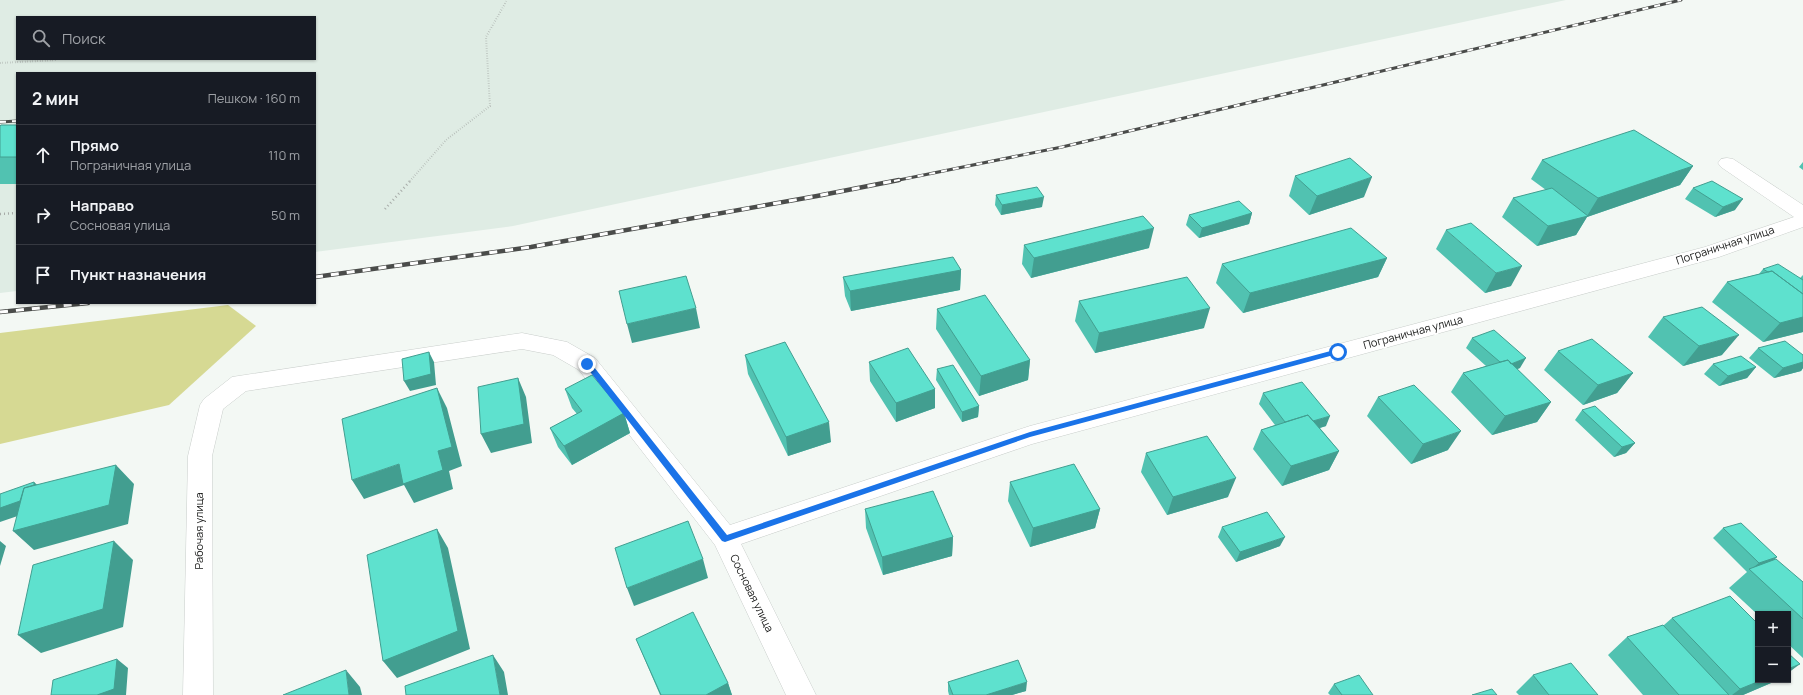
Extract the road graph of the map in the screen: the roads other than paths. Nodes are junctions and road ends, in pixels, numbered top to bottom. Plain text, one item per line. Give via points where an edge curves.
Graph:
1 (1727, 163) dead end
2 (1803, 214) edge
3 (1803, 220) edge
4 (240, 383) joint
5 (725, 538) junction
6 (198, 695) edge
7 (801, 695) edge

1 - 2 street
3 - 5 street, Пограничная улица via 1712,252 1030,435
4 - 5 street, Сосновая улица via 522,341 559,348 587,364
4 - 6 street, Рабочая улица via 212,405 200,456
5 - 7 street, Сосновая улица

